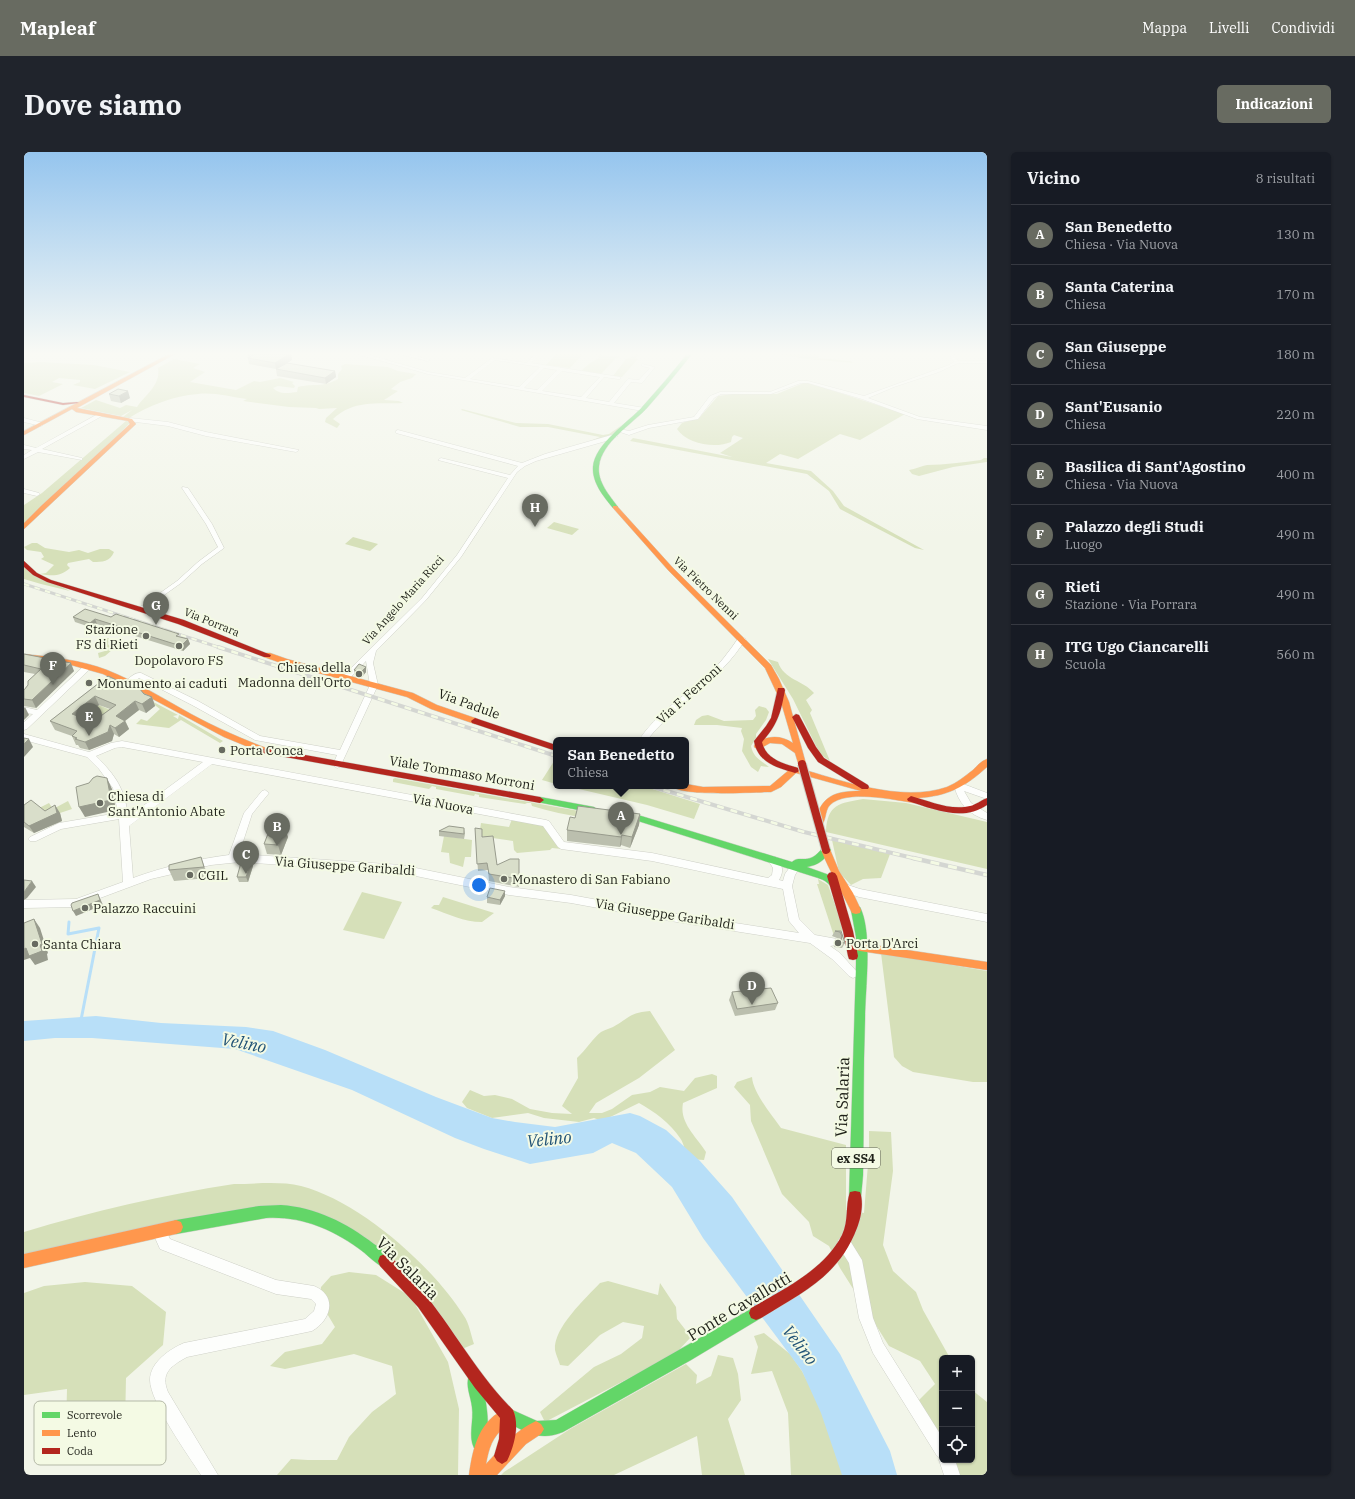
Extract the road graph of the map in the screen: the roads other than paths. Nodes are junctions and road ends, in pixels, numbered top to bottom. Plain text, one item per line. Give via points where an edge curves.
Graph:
1 (57, 416) edge
2 (99, 416) edge
3 (104, 416) edge
4 (637, 416) edge
5 (698, 416) edge
6 (912, 416) edge
7 (24, 420) edge
8 (130, 420) junction
9 (41, 424) junction
10 (648, 427) junction
11 (987, 428) edge
12 (398, 432) dead end
13 (24, 433) edge
14 (621, 433) junction
15 (594, 443) junction
16 (24, 447) edge
17 (37, 450) junction
18 (296, 450) dead end
19 (24, 457) edge
20 (80, 459) dead end
21 (441, 460) dead end
22 (523, 465) junction
23 (511, 477) junction
24 (185, 488) dead end
25 (24, 491) edge
26 (37, 494) dead end
27 (24, 527) edge
28 (24, 563) edge
29 (141, 609) junction
30 (742, 639) junction
31 (737, 648) junction
32 (372, 650) junction
33 (753, 650) junction
34 (24, 656) edge
35 (88, 667) junction
36 (345, 678) junction
37 (129, 682) junction
38 (374, 685) junction
39 (781, 690) junction
40 (195, 703) junction
41 (788, 705) junction
42 (24, 710) edge
43 (181, 712) junction
44 (39, 713) junction
45 (24, 727) edge
46 (248, 733) junction
47 (24, 736) edge
48 (645, 737) edge
49 (237, 741) junction
50 (758, 746) junction
51 (553, 747) edge
52 (799, 752) junction
53 (343, 753) junction
54 (90, 755) junction
55 (210, 761) junction
56 (987, 763) edge
57 (337, 765) junction
58 (987, 766) edge
59 (799, 767) junction
60 (958, 785) junction
61 (865, 788) junction
62 (689, 789) edge
63 (265, 793) dead end
64 (886, 793) junction
65 (987, 796) edge
66 (915, 800) junction
67 (987, 801) edge
68 (974, 810) junction
69 (601, 811) edge
70 (956, 811) junction
71 (616, 814) edge
72 (123, 815) junction
73 (987, 818) edge
74 (819, 823) junction
75 (124, 825) junction
76 (33, 839) dead end
77 (826, 850) junction
78 (233, 858) junction
79 (776, 861) junction
80 (796, 867) junction
81 (829, 868) junction
82 (820, 875) junction
83 (768, 882) junction
84 (128, 883) junction
85 (834, 883) junction
86 (787, 886) junction
87 (845, 888) junction
88 (870, 894) junction
89 (852, 901) junction
90 (24, 904) edge
91 (987, 918) edge
92 (794, 921) junction
93 (858, 924) junction
94 (787, 934) junction
95 (810, 938) junction
96 (848, 947) junction
97 (882, 950) junction
98 (987, 966) edge
99 (853, 973) junction
100 (859, 1016) junction
101 (158, 1231) junction
102 (844, 1244) junction
103 (24, 1260) edge
104 (807, 1282) joint
105 (471, 1370) junction
106 (164, 1401) edge
107 (166, 1404) edge
108 (508, 1415) junction
109 (536, 1429) junction
110 (939, 1446) edge
111 (479, 1451) junction
112 (502, 1457) junction
113 (948, 1463) edge
114 (210, 1475) edge
115 (477, 1475) edge
116 (486, 1475) edge
117 (952, 1475) edge

1 - 9 main road
2 - 17 street
3 - 8 main road
4 - 14 main road, Via Angelo Maria Ricci
5 - 10 street
6 - 11 street
7 - 9 street
8 - 18 street via 168,424 206,434
8 - 27 main road via 133,424
9 - 13 main road
10 - 14 street
10 - 14 street
12 - 22 street
14 - 15 street
14 - 15 street, Via Angelo Maria Ricci
14 - 30 main road, Via Pietro Nenni via 599,457 596,470 599,483 646,544
15 - 22 street, Via Angelo Maria Ricci
16 - 17 street
17 - 19 street
17 - 20 street
21 - 23 street
22 - 23 street, Via Angelo Maria Ricci
23 - 32 street, Via Angelo Maria Ricci via 459,556 424,599
24 - 29 street via 209,524 221,548
25 - 26 street
28 - 29 main road, Via Porrara via 41,578
29 - 36 main road, Via Porrara via 188,624 278,659
30 - 31 street, Via F. Ferroni
30 - 33 main road, Via Pietro Nenni
31 - 33 street
31 - 48 street, Via F. Ferroni via 715,674 653,726
32 - 36 street
32 - 38 street, Via Angelo Maria Ricci via 369,663
33 - 39 main road, Via Pietro Nenni via 768,667
34 - 35 main road, Viale Tommaso Morroni
35 - 37 main road, Viale Tommaso Morroni
35 - 44 street
36 - 38 main road, Via Porrara
37 - 40 street via 138,675
37 - 43 main road, Viale Tommaso Morroni
38 - 51 main road, Via Padule via 410,695 434,707
38 - 53 street
39 - 41 main road, Via Pietro Nenni
39 - 50 main road via 776,718 761,736
40 - 43 street
40 - 46 street
41 - 52 main road, Via Pietro Nenni
41 - 61 main road via 821,760
42 - 44 street
43 - 49 main road, Viale Tommaso Morroni
44 - 45 street
46 - 49 street
46 - 53 street via 258,738
47 - 54 street
49 - 57 main road, Viale Tommaso Morroni via 270,752
50 - 52 main road via 765,740 775,738 787,742
50 - 59 main road via 760,753 768,760
52 - 59 main road, Via Pietro Nenni
53 - 57 street
54 - 55 street, Via Nuova via 122,744
54 - 72 street via 117,787
55 - 75 street
55 - 83 street, Via Nuova via 546,823 561,845 652,857
56 - 58 main road
56 - 60 main road
57 - 69 main road, Viale Tommaso Morroni
59 - 61 main road
59 - 62 main road via 786,774 780,785 771,789 714,791
59 - 74 main road, bridge
60 - 64 main road via 946,791 929,794
60 - 65 street
60 - 68 street via 963,801
61 - 64 main road
63 - 78 street via 248,814
64 - 66 main road
66 - 70 main road
66 - 74 main road via 862,795 838,797 824,806
67 - 68 main road
68 - 70 main road
68 - 73 street
70 - 73 street
71 - 79 main road via 638,818
72 - 75 street
72 - 76 street via 60,826
74 - 77 main road, bridge
75 - 84 street
77 - 79 main road via 821,860 815,863
77 - 81 main road
77 - 87 main road
78 - 84 street, Via Giuseppe Garibaldi via 211,861
78 - 94 street, Via Giuseppe Garibaldi via 401,869 509,891
79 - 80 main road
79 - 83 street via 778,872 774,880
80 - 82 main road
80 - 86 street via 790,874
81 - 82 main road
81 - 85 main road
82 - 85 main road
83 - 86 street, Via Nuova
84 - 90 street, Via Giuseppe Garibaldi via 76,903
85 - 89 main road
85 - 96 main road
86 - 92 street
87 - 88 street
87 - 89 main road
88 - 89 street
88 - 91 street
89 - 93 main road
92 - 94 street via 792,930
92 - 95 street
93 - 96 main road
93 - 97 main road via 868,940
94 - 95 street, Via Giuseppe Garibaldi
95 - 96 street, Via Giuseppe Garibaldi
95 - 99 street via 836,956
96 - 97 main road
96 - 99 main road, Via Salaria / ex SS4
96 - 100 main road, Via Salaria / ex SS4 via 861,1001
97 - 98 main road
99 - 100 main road, Via Salaria / ex SS4
100 - 102 main road, Via Salaria / ex SS4 via 856,1178 853,1221
101 - 103 main road, Via Salaria
101 - 105 main road, Via Salaria via 266,1212 295,1213 323,1221 369,1248 401,1278 436,1319
101 - 106 street via 166,1244 276,1287 314,1293 323,1301 322,1310 316,1320 307,1326 184,1350 171,1358 161,1368 156,1379
102 - 104 main road, Via Salaria / ex SS4 via 826,1268
102 - 110 street via 855,1260 866,1318 878,1348
104 - 109 main road, Ponte Cavallotti via 686,1355 558,1427
105 - 108 main road, Via Salaria via 494,1403
105 - 111 main road via 480,1410
107 - 114 street
108 - 109 main road, Via Salaria
108 - 111 main road via 498,1421
108 - 112 main road via 507,1439
109 - 112 main road
111 - 115 main road
112 - 116 main road
113 - 117 street

